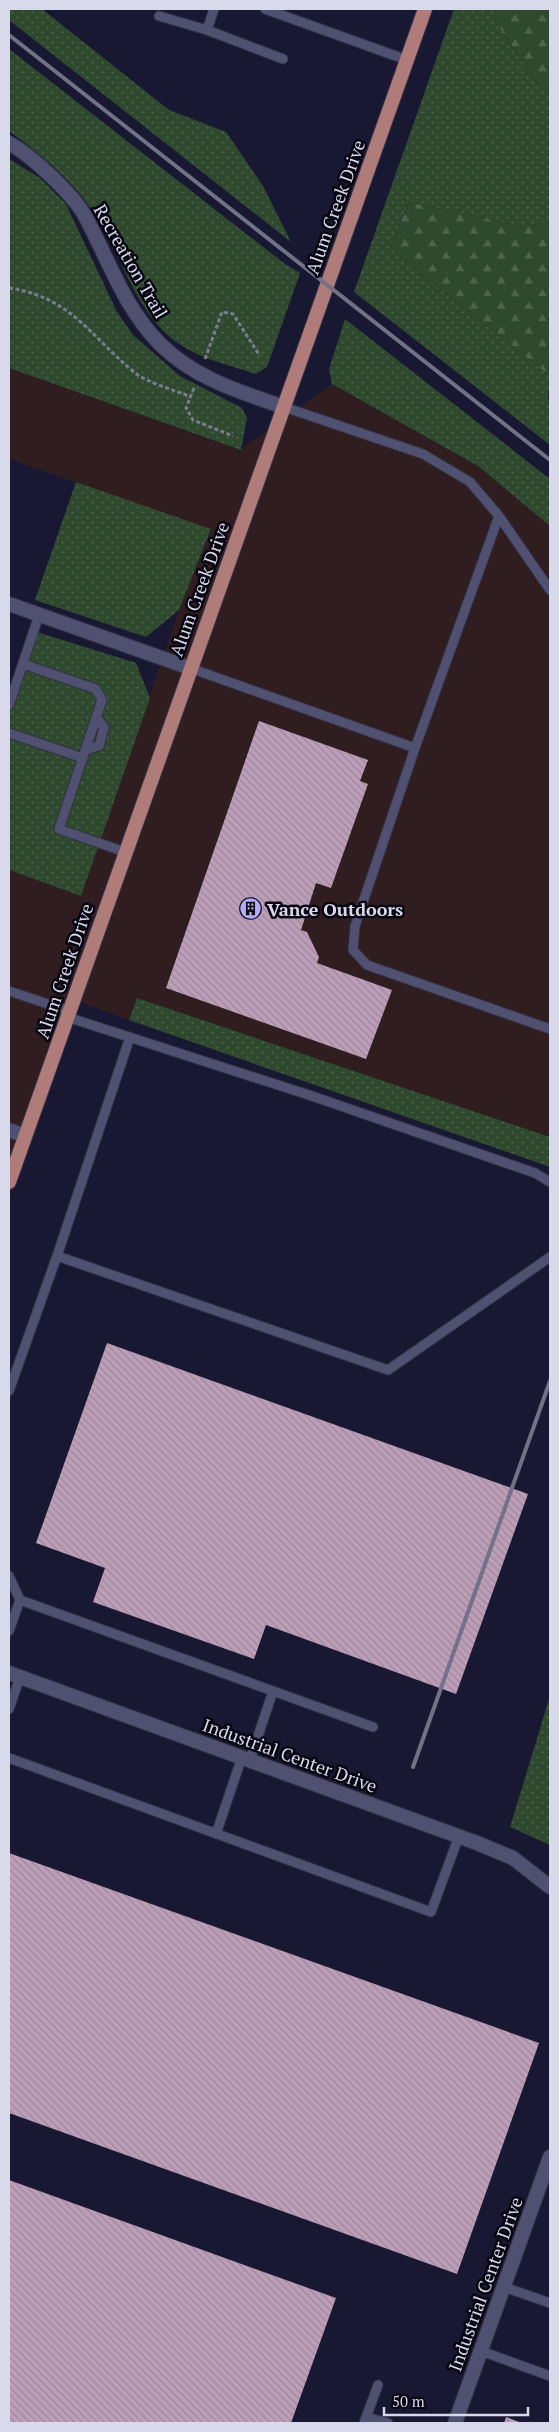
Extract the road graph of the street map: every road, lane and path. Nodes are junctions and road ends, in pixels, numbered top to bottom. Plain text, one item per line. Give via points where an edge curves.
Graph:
1 (214, 9) edge
2 (265, 9) edge
3 (426, 9) edge
4 (160, 16) dead end
5 (208, 30) junction
6 (283, 59) dead end
7 (407, 60) junction
8 (9, 143) edge
9 (9, 288) edge
10 (191, 397) dead end
11 (284, 407) junction
12 (499, 516) junction
13 (550, 590) edge
14 (9, 604) edge
15 (39, 615) junction
16 (23, 664) junction
17 (190, 668) junction
18 (9, 705) edge
19 (9, 733) edge
20 (415, 748) junction
21 (84, 754) junction
22 (126, 852) junction
23 (9, 991) edge
24 (68, 1014) junction
25 (550, 1029) edge
26 (130, 1037) junction
27 (9, 1130) edge
28 (25, 1136) junction
29 (9, 1182) edge
30 (550, 1182) edge
31 (57, 1256) junction
32 (550, 1256) edge
33 (9, 1391) edge
34 (9, 1576) edge
35 (20, 1600) junction
36 (9, 1631) edge
37 (14, 1675) edge
38 (273, 1692) junction
39 (9, 1709) edge
40 (373, 1728) dead end
41 (9, 1758) edge
42 (246, 1759) junction
43 (216, 1834) junction
44 (459, 1836) junction
45 (550, 1886) edge
46 (550, 2157) edge
47 (504, 2288) junction
48 (550, 2304) edge
49 (481, 2351) junction
50 (550, 2376) edge
51 (378, 2385) dead end
52 (365, 2420) edge
53 (388, 2423) edge
54 (455, 2423) edge

1 - 5 lane
2 - 7 lane
3 - 7 main road, Alum Creek Drive
4 - 5 lane
5 - 6 lane
7 - 11 main road, Alum Creek Drive
8 - 11 street, Recreation Trail via 52,177 84,215 132,309 161,345 200,374 226,387
9 - 10 path via 54,301 75,315 136,374
11 - 12 lane via 423,454 470,482
11 - 17 main road, Alum Creek Drive
12 - 13 lane
12 - 20 lane
14 - 15 street
15 - 16 lane
15 - 17 street
16 - 18 lane
16 - 21 lane via 96,689 102,700
17 - 20 lane
17 - 22 main road, Alum Creek Drive
19 - 21 lane
20 - 25 lane via 356,926 353,950 367,964
21 - 22 lane via 59,829
22 - 24 main road, Alum Creek Drive
23 - 24 lane
24 - 26 lane
24 - 28 main road, Alum Creek Drive
26 - 30 lane via 526,1170
26 - 31 lane
27 - 28 street
28 - 29 main road, Alum Creek Drive
31 - 32 lane via 388,1370
31 - 33 lane
34 - 35 lane
35 - 36 lane
35 - 38 lane
37 - 39 lane
37 - 42 street, Industrial Center Drive
38 - 40 lane
38 - 42 lane
41 - 43 lane
42 - 43 lane
42 - 44 street, Industrial Center Drive
43 - 44 lane via 431,1912
44 - 45 street, Industrial Center Drive via 513,1858
46 - 47 street, Industrial Center Drive
47 - 48 lane
47 - 49 street, Industrial Center Drive
49 - 50 lane
49 - 54 street, Industrial Center Drive
51 - 52 lane
52 - 53 lane

